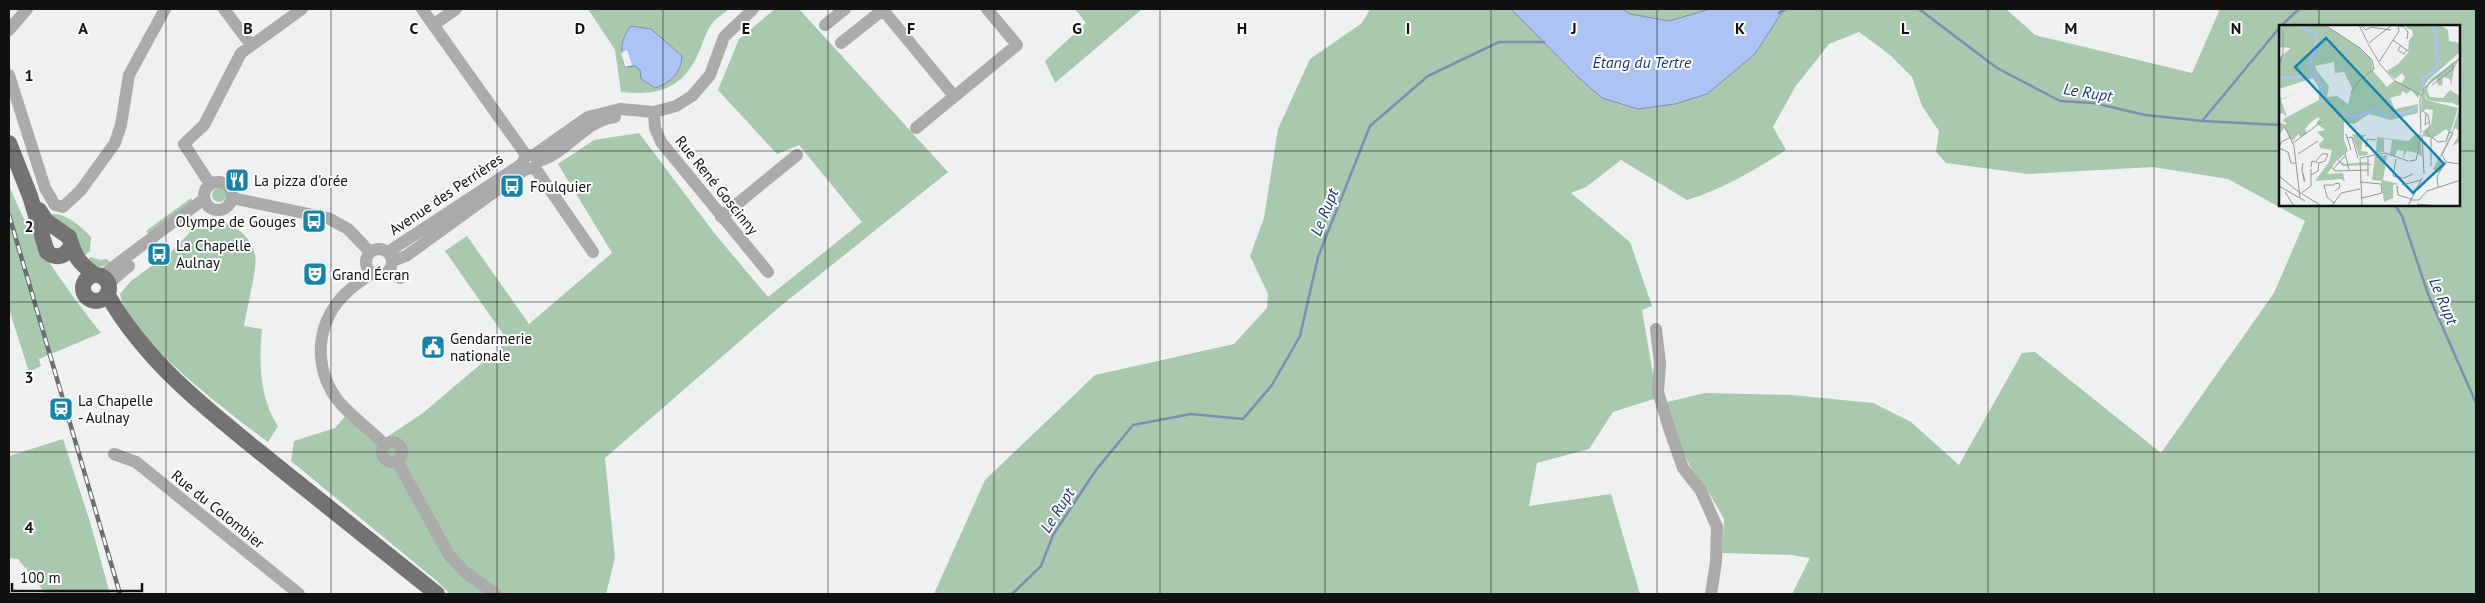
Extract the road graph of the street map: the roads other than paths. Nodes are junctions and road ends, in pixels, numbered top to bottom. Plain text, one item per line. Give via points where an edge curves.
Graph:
1 (27, 9) edge
2 (165, 9) edge
3 (224, 9) edge
4 (302, 9) edge
5 (422, 9) edge
6 (456, 9) edge
7 (753, 9) edge
8 (845, 9) edge
9 (884, 9) edge
10 (987, 9) edge
11 (433, 25) junction
12 (825, 25) dead end
13 (9, 30) edge
14 (841, 43) dead end
15 (251, 45) junction
16 (9, 75) edge
17 (954, 96) junction
18 (654, 112) junction
19 (916, 128) dead end
20 (9, 143) edge
21 (798, 155) dead end
22 (530, 162) junction
23 (210, 184) junction
24 (30, 196) junction
25 (232, 198) junction
26 (207, 203) junction
27 (721, 217) junction
28 (59, 231) junction
29 (45, 241) junction
30 (64, 252) junction
31 (370, 252) junction
32 (593, 252) dead end
33 (390, 262) junction
34 (768, 272) dead end
35 (372, 274) junction
36 (400, 278) dead end
37 (99, 286) junction
38 (1656, 329) dead end
39 (114, 454) dead end
40 (299, 594) edge
41 (437, 594) edge
42 (496, 594) edge
43 (1711, 594) edge

1 - 13 street
2 - 16 street via 129,75 115,143 81,190 63,207 55,205 45,188
3 - 15 street
4 - 15 street
5 - 11 street
6 - 11 street
7 - 18 street, Avenue des Perrières via 724,37 715,65 699,90 683,102
8 - 12 street
9 - 14 street
9 - 17 street
10 - 17 street via 1017,45
11 - 22 street
15 - 23 street via 241,53 204,125 184,144
17 - 19 street
18 - 22 street, Avenue des Perrières via 620,109 588,117
18 - 27 street, Rue René Goscinny via 660,142
20 - 24 main road
21 - 27 street
22 - 32 street
22 - 33 street, Avenue des Perrières via 406,256
23 - 25 street via 224,182 231,189
23 - 26 street via 205,190
24 - 28 main road via 46,221
24 - 29 main road
25 - 26 street via 224,209
25 - 31 street via 328,218 348,229
26 - 37 street
27 - 34 street, Rue René Goscinny
28 - 29 main road
28 - 30 main road via 69,238
29 - 30 main road via 47,252
30 - 37 main road via 80,263
31 - 33 street via 383,249
31 - 35 street via 366,263
33 - 35 street via 383,275
33 - 36 street
35 - 42 street via 347,292 323,330 321,360 330,390 385,445 383,457 387,461 397,460 449,555 466,573
37 - 41 main road via 157,371 171,384
38 - 43 street via 1660,363 1658,392 1670,432 1683,468 1701,491 1717,527
39 - 40 street, Rue du Colombier via 136,462

